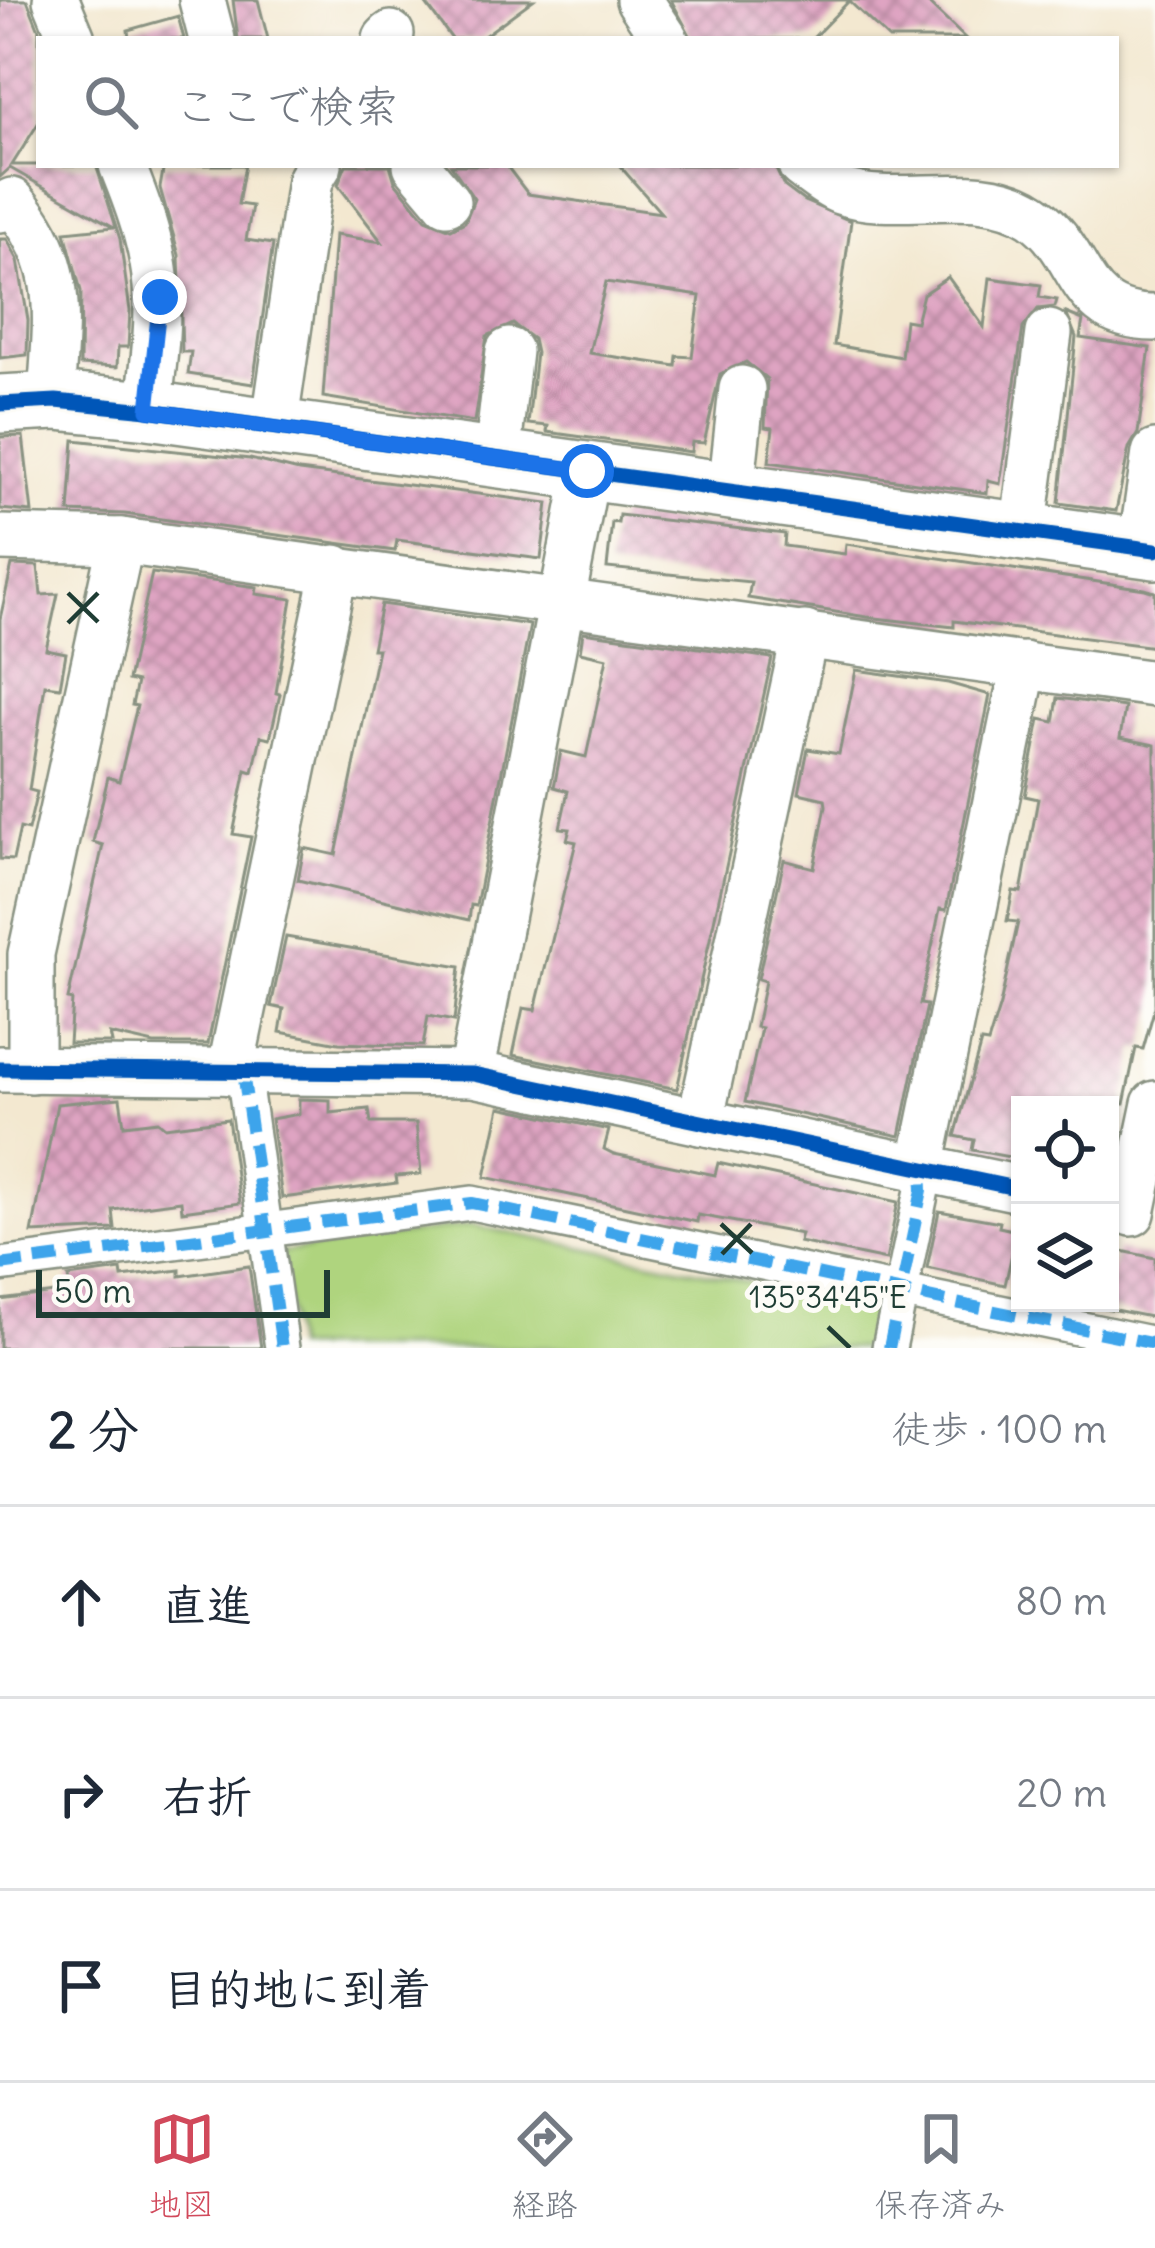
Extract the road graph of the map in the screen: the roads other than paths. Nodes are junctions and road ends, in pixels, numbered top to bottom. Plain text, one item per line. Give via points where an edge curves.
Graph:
1 (56, 0) edge
2 (202, 0) edge
3 (639, 0) edge
4 (71, 36) edge
5 (211, 36) edge
6 (663, 36) edge
7 (123, 168) edge
8 (318, 168) edge
9 (419, 168) edge
10 (806, 168) edge
11 (942, 182) edge
12 (447, 202) dead end
13 (0, 209) edge
14 (1155, 318) edge
15 (1049, 332) dead end
16 (509, 351) dead end
17 (742, 389) dead end
18 (25, 403) edge
19 (148, 410) junction
20 (274, 428) junction
21 (1155, 453) edge
22 (496, 458) junction
23 (587, 471) junction
24 (731, 491) junction
25 (1023, 531) junction
26 (0, 538) edge
27 (121, 541) junction
28 (1148, 549) edge
29 (335, 568) junction
30 (566, 602) junction
31 (805, 634) junction
32 (1024, 665) junction
33 (1155, 684) edge
34 (15, 1070) edge
35 (236, 1072) junction
36 (470, 1074) junction
37 (1155, 1104) edge
38 (700, 1122) junction
39 (920, 1168) junction
40 (1011, 1187) edge
41 (1132, 1214) edge
42 (266, 1230) junction
43 (0, 1265) edge
44 (900, 1291) junction
45 (1155, 1344) edge
46 (283, 1348) edge
47 (889, 1348) edge

1 - 4 street
2 - 5 street
3 - 6 street
7 - 19 street via 157,265
8 - 20 street
9 - 12 street
10 - 11 street via 840,191
11 - 14 street via 1032,215 1108,309
13 - 18 street via 12,201 49,256 57,289
15 - 25 street
16 - 22 street
17 - 24 street
18 - 19 street
19 - 20 street
20 - 22 street
21 - 28 street
22 - 23 street
23 - 24 street
23 - 30 street
24 - 25 street
25 - 28 street
26 - 27 street
27 - 29 street
27 - 34 street via 32,954
29 - 30 street
29 - 35 street
30 - 31 street
30 - 36 street
31 - 32 street
31 - 38 street
32 - 33 street
32 - 39 street
34 - 35 street
35 - 36 street
35 - 42 street
36 - 38 street
37 - 41 street
38 - 39 street
39 - 40 street
39 - 44 street
42 - 43 street
42 - 44 street via 472,1203
42 - 46 street
44 - 45 street
44 - 47 street

